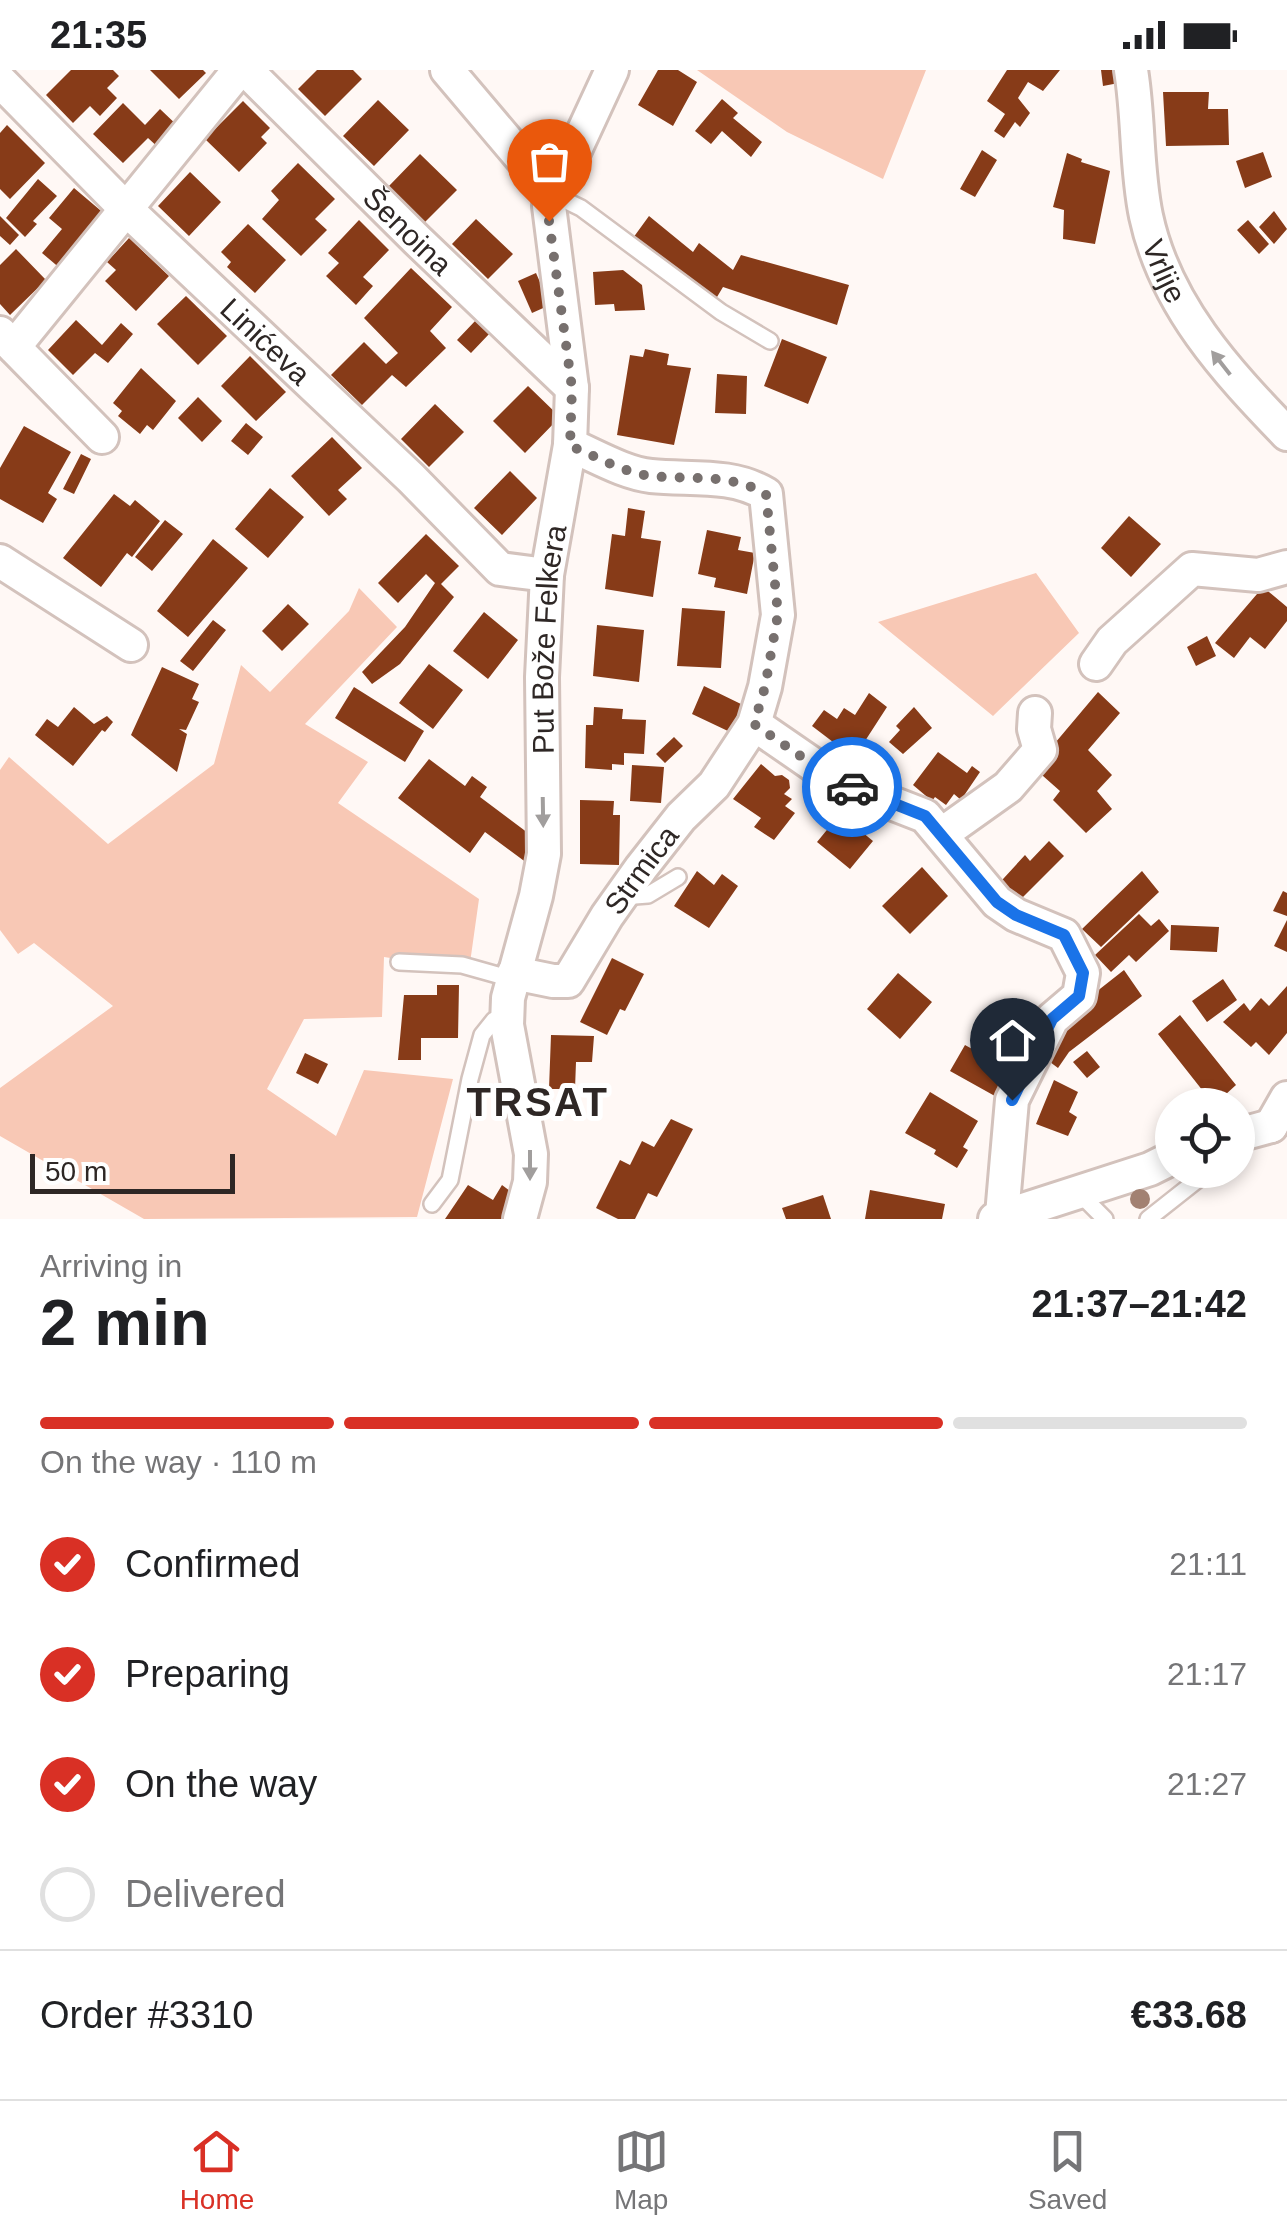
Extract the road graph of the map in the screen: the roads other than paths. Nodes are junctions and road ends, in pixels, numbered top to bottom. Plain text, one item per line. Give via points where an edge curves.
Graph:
1 (242, 70) edge
2 (446, 70) edge
3 (612, 70) edge
4 (1131, 70) edge
5 (0, 81) edge
6 (552, 194) junction
7 (124, 207) junction
8 (7, 340) edge
9 (770, 341) dead end
10 (572, 388) junction
11 (1287, 434) edge
12 (102, 437) dead end
13 (570, 446) junction
14 (0, 561) edge
15 (1287, 566) edge
16 (547, 575) junction
17 (131, 645) dead end
18 (1096, 664) dead end
19 (1035, 713) dead end
20 (754, 724) junction
21 (942, 834) junction
22 (678, 876) dead end
23 (620, 898) junction
24 (400, 962) dead end
25 (513, 976) junction
26 (508, 1015) junction
27 (1282, 1121) edge
28 (1255, 1130) edge
29 (1155, 1164) edge
30 (1187, 1188) edge
31 (1079, 1193) junction
32 (432, 1204) dead end
33 (999, 1217) edge
34 (520, 1219) edge
35 (1105, 1219) edge
36 (1148, 1219) edge

1 - 7 street
1 - 10 street, Šenoina
2 - 6 street
3 - 6 street, Put Bože Felkera
11 -> 4 street, Vrlije via 1206,343 1158,262 1146,213
5 - 7 street, Linićeva
6 - 9 lane
6 - 10 street, Put Bože Felkera via 549,221
7 - 8 street
7 - 16 street, Linićeva via 500,569
8 - 12 street
10 - 13 street, Put Bože Felkera
13 - 16 street, Put Bože Felkera
13 - 20 street, Strmica via 650,476 732,481 766,494 778,614
14 - 17 street
15 - 18 street via 1258,575 1192,569 1112,641
16 -> 25 street, Put Bože Felkera via 544,854
19 - 21 street via 1040,750 1008,787
20 - 21 street via 853,788 925,816
20 - 23 street, Strmica via 714,785 680,817
21 - 33 street via 997,902 1064,935 1083,973 1079,996 1052,1019 1012,1100
22 - 23 lane via 648,895
23 - 25 street, Strmica via 568,981
24 - 25 lane
25 - 26 street, Put Bože Felkera
26 - 32 lane via 482,1036 450,1180
26 -> 34 street, Put Bože Felkera via 532,1154
27 - 28 street
29 - 31 street
30 - 36 lane
31 - 33 street
31 - 35 lane

